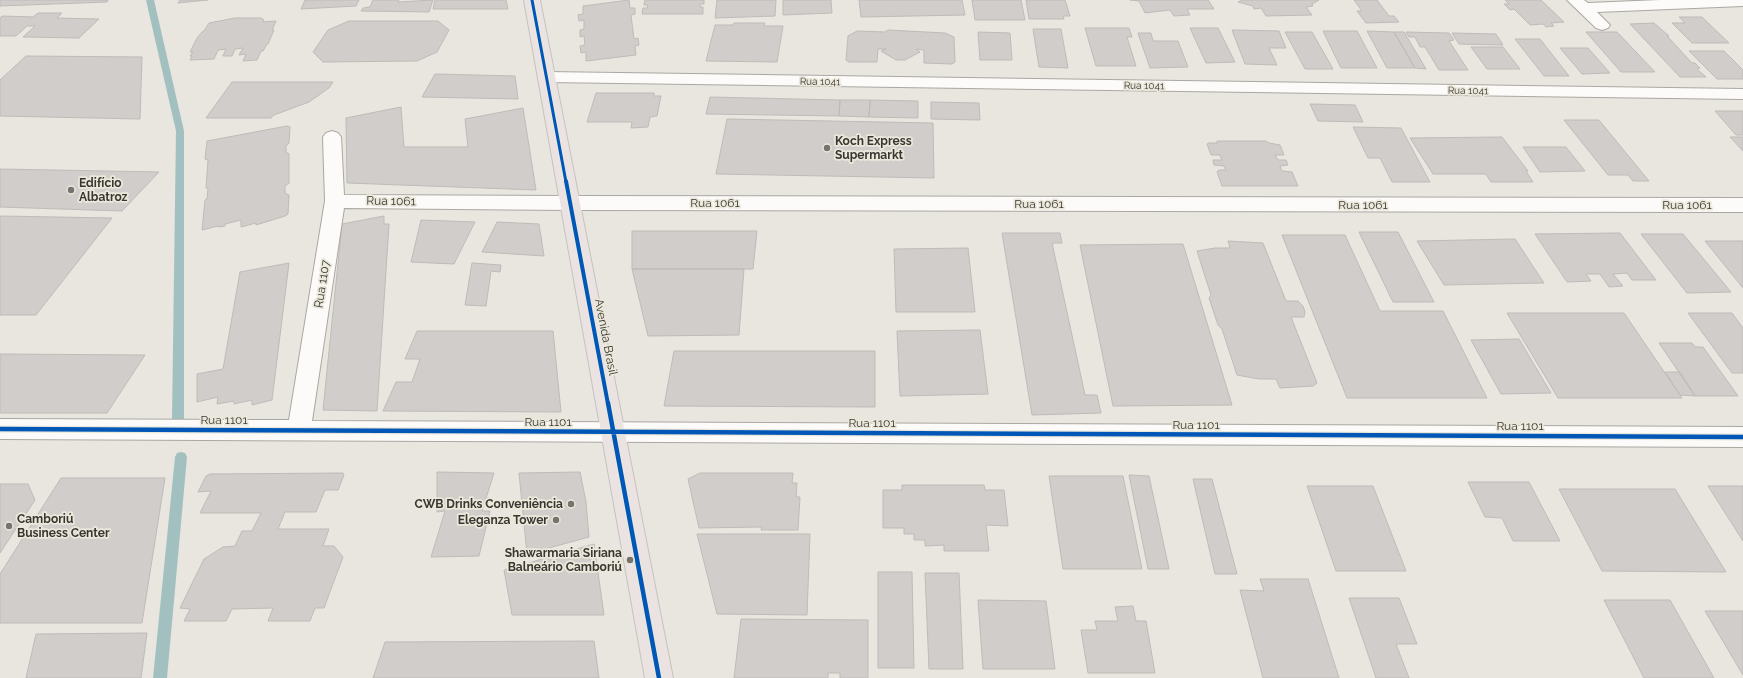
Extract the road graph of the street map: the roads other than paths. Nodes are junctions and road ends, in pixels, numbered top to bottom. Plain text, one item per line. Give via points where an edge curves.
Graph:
1 (532, 0) edge
2 (1743, 0) edge
3 (1580, 4) edge
4 (1602, 25) dead end
5 (546, 77) junction
6 (1743, 94) edge
7 (332, 137) dead end
8 (335, 201) junction
9 (570, 203) junction
10 (1743, 205) edge
11 (0, 429) edge
12 (299, 431) junction
13 (614, 432) junction
14 (1743, 437) edge
15 (659, 678) edge

1 - 5 main road, Avenida Brasil
2 - 3 street
3 - 4 street
5 - 6 street, Rua 1041
5 - 9 main road, Avenida Brasil
7 - 8 street, Rua 1107
8 - 9 street, Rua 1061
8 - 12 street, Rua 1107
9 - 10 street, Rua 1061
9 - 13 main road, Avenida Brasil
11 - 12 street, Rua 1101
12 - 13 street, Rua 1101
13 - 14 street, Rua 1101
13 - 15 main road, Avenida Brasil

